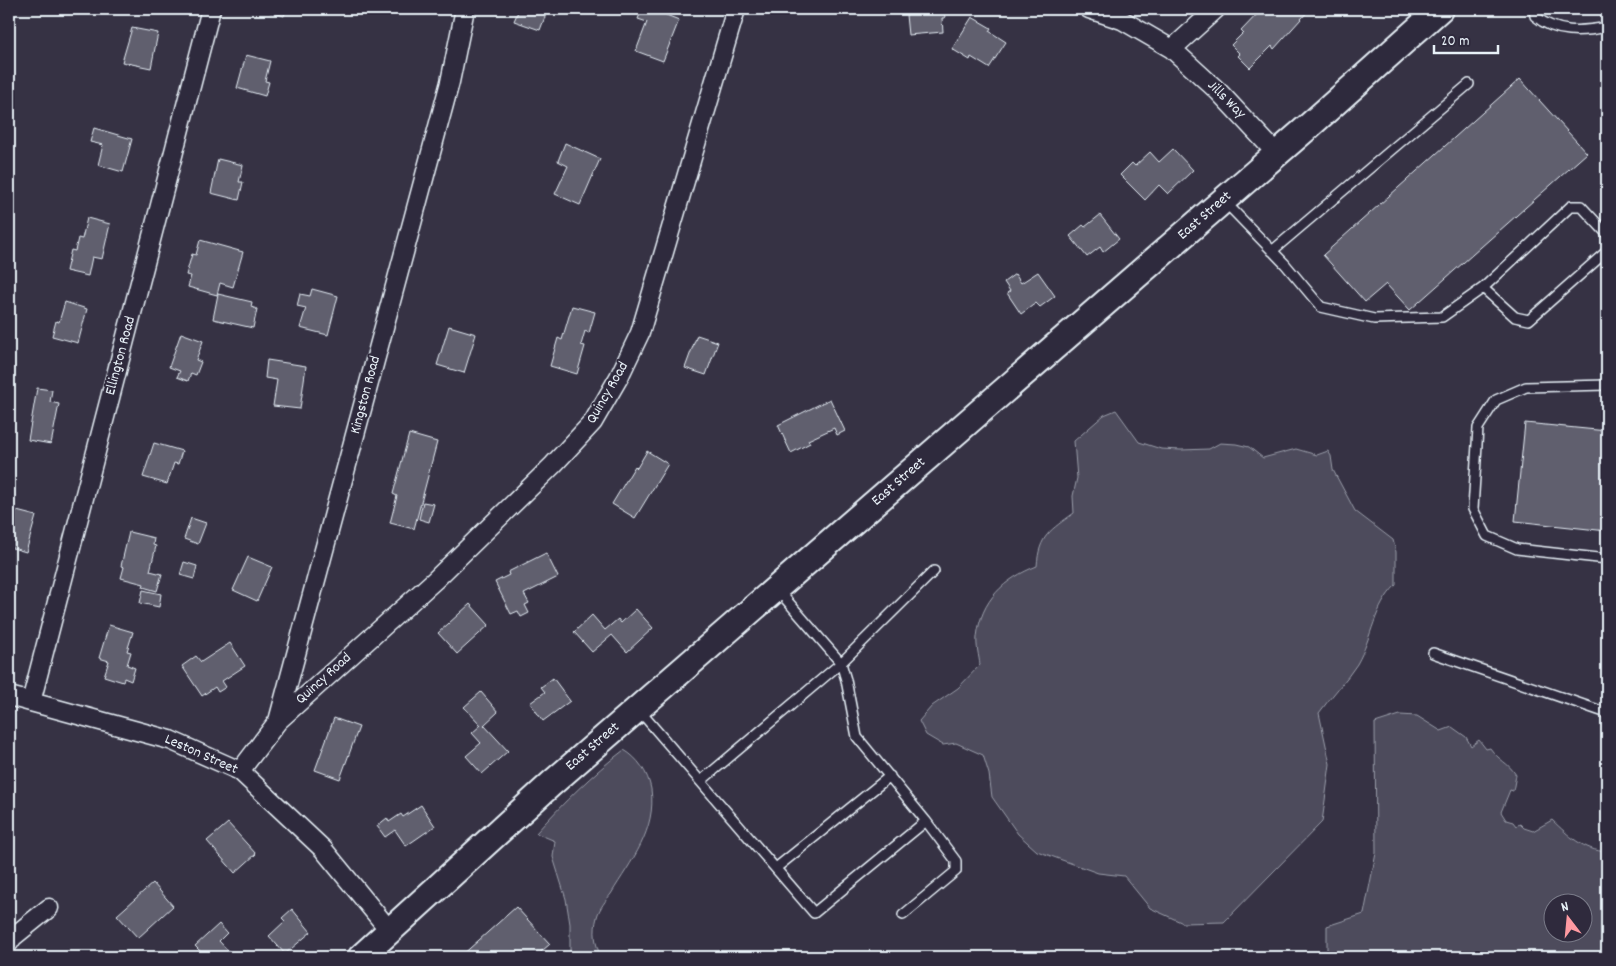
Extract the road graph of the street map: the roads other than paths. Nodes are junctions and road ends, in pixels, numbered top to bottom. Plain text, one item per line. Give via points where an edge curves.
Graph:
1 (211, 9) edge
2 (465, 9) edge
3 (736, 9) edge
4 (1089, 9) edge
5 (1216, 9) edge
6 (1440, 9) edge
7 (1534, 9) edge
8 (1607, 27) edge
9 (1172, 50) junction
10 (1469, 84) dead end
11 (1277, 154) junction
12 (1224, 200) junction
13 (1607, 234) edge
14 (1272, 251) junction
15 (1607, 251) edge
16 (1483, 288) junction
17 (1607, 385) edge
18 (1607, 559) edge
19 (934, 571) dead end
20 (776, 589) junction
21 (1432, 653) dead end
22 (841, 662) junction
23 (9, 696) edge
24 (31, 702) junction
25 (638, 709) junction
26 (1607, 713) edge
27 (278, 721) junction
28 (240, 771) junction
29 (890, 776) junction
30 (701, 781) junction
31 (926, 821) junction
32 (776, 868) junction
33 (49, 908) dead end
34 (903, 915) dead end
35 (390, 930) junction
36 (9, 943) edge
37 (361, 957) edge

1 - 24 street, Ellington Road
2 - 27 street, Kingston Road via 450,82
3 - 27 street, Quincy Road via 640,333 593,422 435,580
4 - 9 street, Jills Way via 1122,20
5 - 9 street
6 - 11 main road, East Street
7 - 8 lane via 1540,20 1566,30
9 - 11 street, Jills Way via 1219,92
10 - 14 lane
11 - 12 main road, East Street
12 - 14 lane
12 - 20 main road, East Street
13 - 16 lane via 1581,206 1571,206
14 - 16 lane via 1321,307 1374,319 1442,317
15 - 16 lane via 1528,320 1515,317
17 - 18 lane via 1526,387 1496,400 1478,428 1473,509 1487,536 1517,549
19 - 22 lane
20 - 22 lane
20 - 25 main road, East Street
21 - 26 lane
22 - 29 lane via 857,737
22 - 30 lane
23 - 24 street, Leston Street
24 - 28 street, Leston Street via 170,740
25 - 30 lane
25 - 35 main road, East Street
27 - 28 street, Kingston Road
28 - 35 street, Leston Street via 323,848
29 - 31 lane
29 - 32 lane
30 - 32 lane
31 - 32 lane via 814,913
31 - 34 lane via 956,861 956,871
33 - 36 street
35 - 37 main road, East Street

